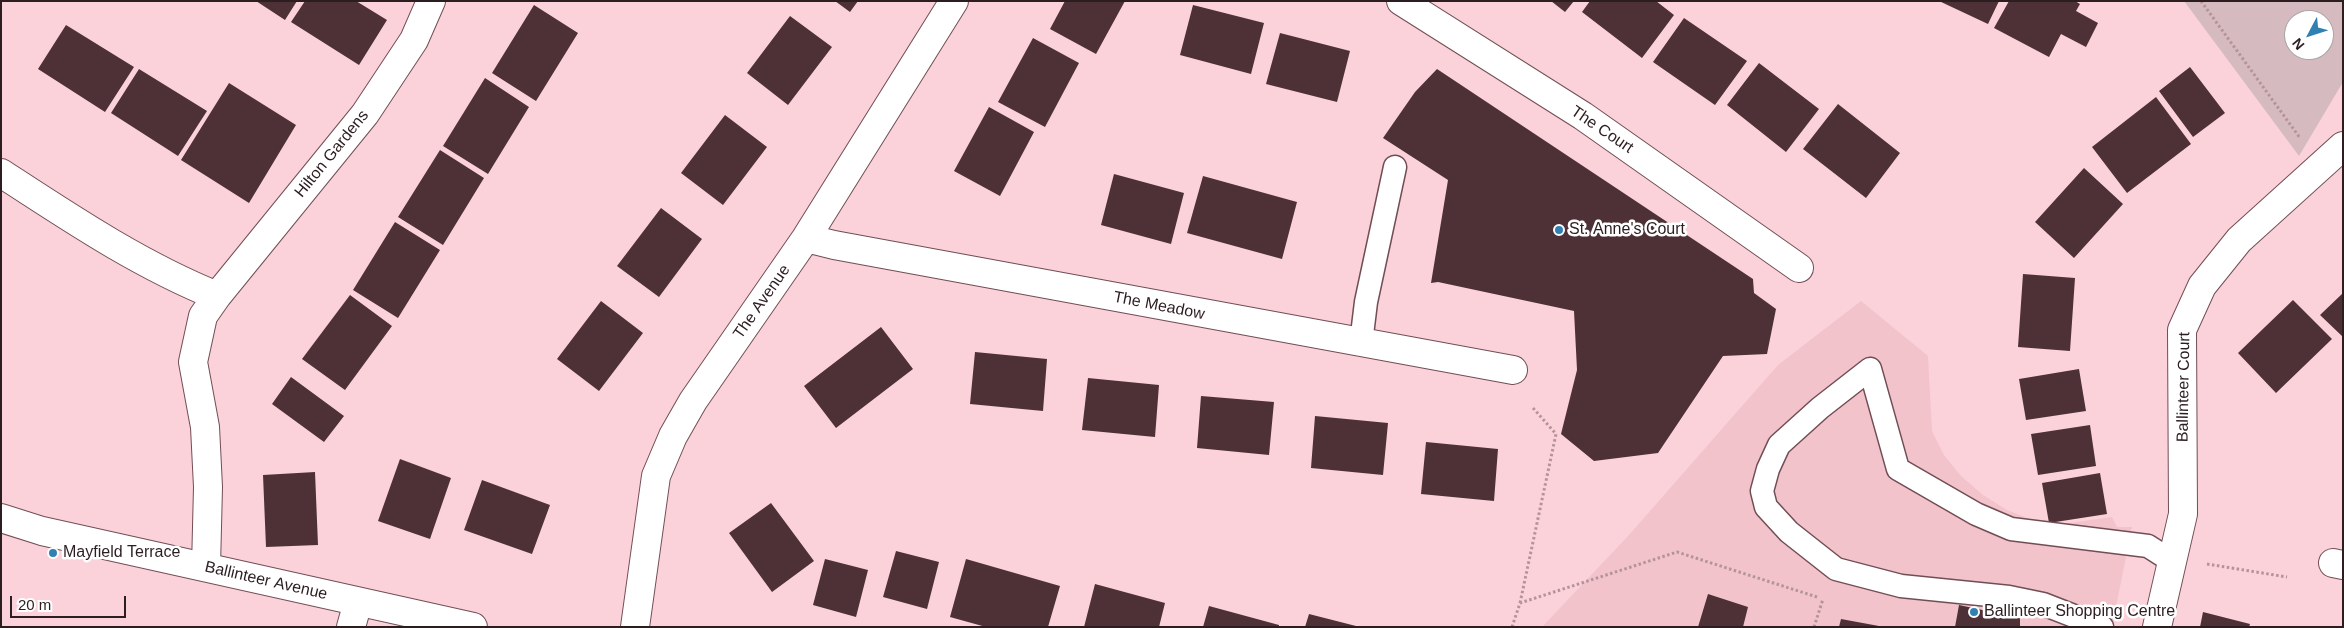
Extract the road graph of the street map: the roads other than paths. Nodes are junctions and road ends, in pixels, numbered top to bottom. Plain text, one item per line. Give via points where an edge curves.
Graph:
1 (431, 1) edge
2 (954, 1) edge
3 (1401, 1) edge
4 (2343, 146) edge
5 (1395, 167) dead end
6 (1, 173) edge
7 (806, 238) junction
8 (1799, 268) dead end
9 (217, 296) junction
10 (1361, 343) junction
11 (1513, 370) dead end
12 (1, 518) edge
13 (2173, 562) junction
14 (206, 567) junction
15 (354, 614) edge
16 (473, 627) edge
17 (635, 627) edge
18 (2102, 627) edge
19 (2157, 627) edge

1 - 9 street, Hilton Gardens via 414,40 365,114
2 - 7 street, The Avenue
3 - 8 street, The Court via 1584,116
4 - 13 street, Ballinteer Court via 2239,240 2202,286 2182,330 2184,505
5 - 10 lane via 1366,302
6 - 9 street via 134,255 178,280
7 - 10 street, The Meadow via 834,246
7 - 17 street, The Avenue via 693,401 673,436 656,476
9 - 14 street, Hilton Gardens via 203,316 193,362 205,427 208,487
10 - 11 street, The Meadow
12 - 14 street, Ballinteer Avenue via 42,531
13 - 18 lane via 2148,546 2011,529 1976,514 1898,469 1870,369 1779,445 1762,491 1766,507 1789,532 1836,569 1901,586 2009,597 2043,604
13 - 19 street, Ballinteer Court
14 - 15 street, Ballinteer Avenue
15 - 16 street, Ballinteer Avenue

